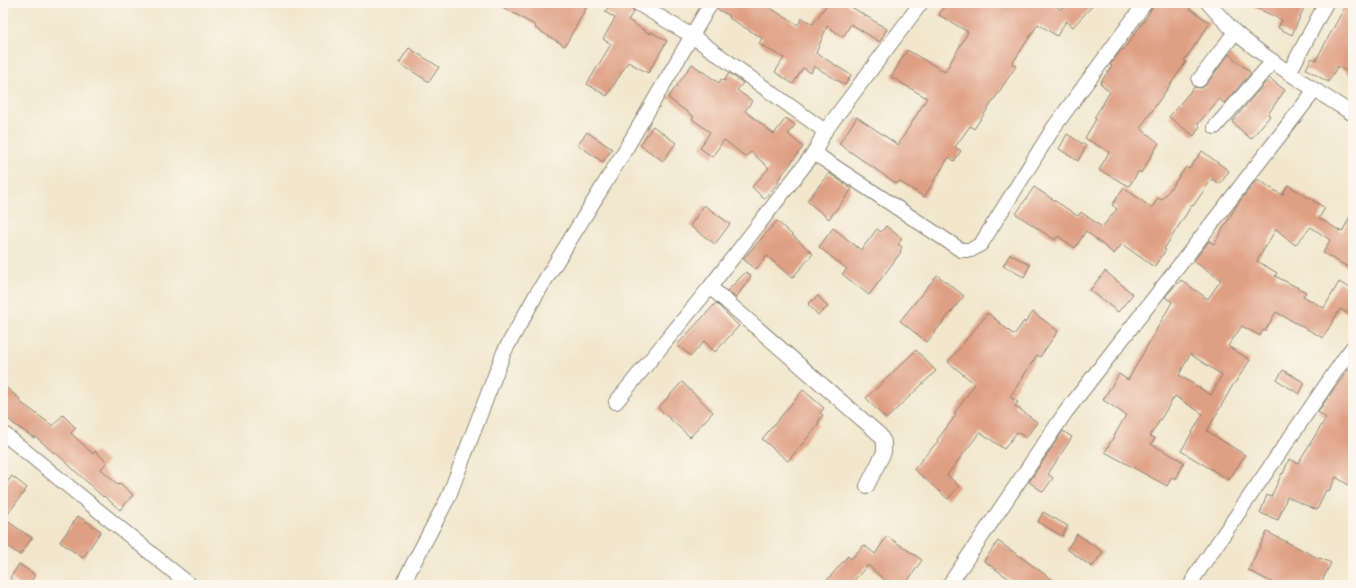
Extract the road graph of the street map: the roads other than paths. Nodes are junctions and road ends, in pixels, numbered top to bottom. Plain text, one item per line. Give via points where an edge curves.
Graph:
1 (637, 3) edge
2 (711, 3) edge
3 (922, 3) edge
4 (1145, 3) edge
5 (1208, 3) edge
6 (1326, 3) edge
7 (1235, 32) junction
8 (692, 36) junction
9 (1273, 61) junction
10 (1289, 73) junction
11 (1198, 80) dead end
12 (1315, 90) junction
13 (1353, 114) edge
14 (1215, 127) dead end
15 (825, 131) junction
16 (814, 153) junction
17 (710, 286) junction
18 (1351, 355) edge
19 (616, 402) dead end
20 (3, 433) edge
21 (866, 486) dead end
22 (190, 585) edge
23 (402, 585) edge
24 (949, 585) edge
25 (1191, 585) edge

1 - 8 street
2 - 8 street
3 - 15 street
4 - 16 street via 1054,127 981,244 971,250 961,250
5 - 7 street
6 - 10 street
7 - 9 street
7 - 11 street
8 - 15 street
8 - 23 street via 504,352 448,498
9 - 10 street
9 - 14 street
10 - 12 street
12 - 13 street
12 - 24 street via 1065,413
15 - 16 street
16 - 17 street
17 - 19 street
17 - 21 street via 880,436 884,442 884,452
18 - 25 street
20 - 22 street

